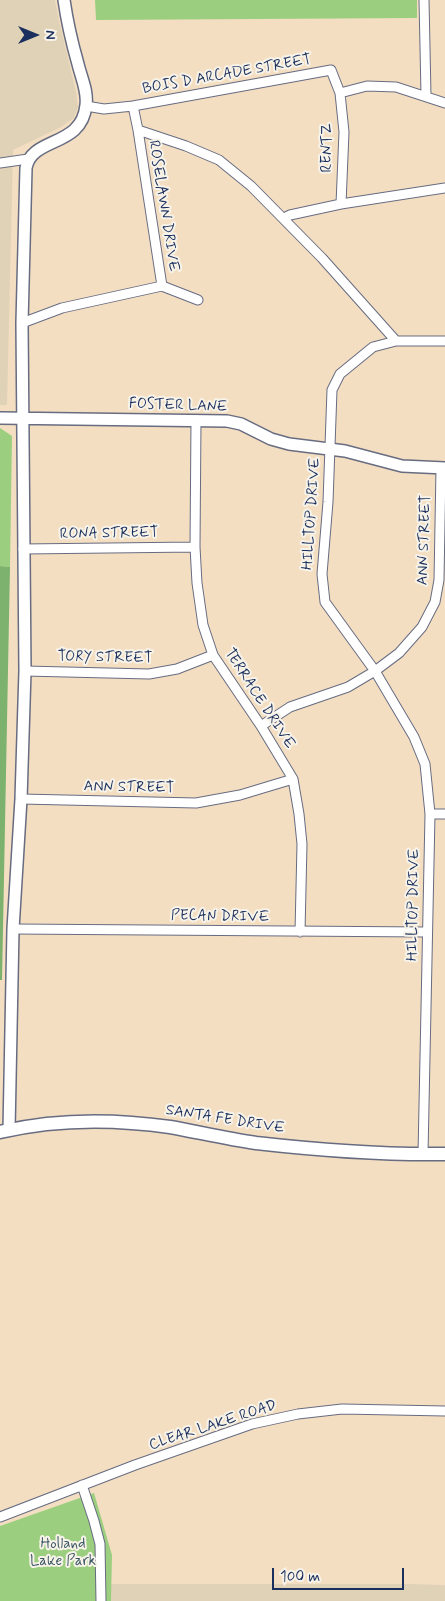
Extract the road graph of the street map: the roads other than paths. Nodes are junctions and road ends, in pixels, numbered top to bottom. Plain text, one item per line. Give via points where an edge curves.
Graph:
1 (64, 0) edge
2 (424, 0) edge
3 (340, 93) junction
4 (426, 96) junction
5 (445, 102) edge
6 (86, 106) junction
7 (132, 106) junction
8 (138, 130) junction
9 (28, 159) junction
10 (0, 163) edge
11 (445, 188) edge
12 (341, 204) junction
13 (284, 218) junction
14 (162, 286) junction
15 (198, 300) dead end
16 (22, 323) junction
17 (396, 341) junction
18 (445, 341) edge
19 (0, 418) edge
20 (23, 418) junction
21 (196, 420) junction
22 (330, 448) junction
23 (443, 468) edge
24 (195, 547) junction
25 (23, 549) junction
26 (213, 655) junction
27 (24, 671) junction
28 (375, 671) junction
29 (261, 726) junction
30 (292, 779) junction
31 (21, 799) junction
32 (430, 814) junction
33 (445, 814) edge
34 (14, 929) junction
35 (300, 932) junction
36 (427, 932) junction
37 (6, 1004) edge
38 (5, 1131) edge
39 (422, 1154) junction
40 (445, 1154) edge
41 (445, 1411) edge
42 (82, 1486) junction
43 (0, 1517) edge
44 (101, 1601) edge

1 - 6 street
2 - 4 street
3 - 4 street via 367,86 396,87
3 - 7 street, BOIS D ARCADE STREET via 331,70
3 - 12 street, RENTZ via 344,132
4 - 5 street
6 - 7 street, BOIS D ARCADE STREET via 104,109
6 - 9 street via 74,131
7 - 8 street, ROSELAWN DRIVE
8 - 13 street via 219,160
8 - 14 street, ROSELAWN DRIVE
9 - 10 street
9 - 16 street
11 - 12 street
12 - 13 street
13 - 17 street
14 - 15 street
14 - 16 street, ROSELAWN DRIVE via 62,308
16 - 20 street
17 - 18 street, HILLTOP DRIVE
17 - 22 street, HILLTOP DRIVE via 373,347 340,374 332,390
19 - 20 street, FOSTER LANE
20 - 21 street, FOSTER LANE
20 - 25 street
21 - 22 street, FOSTER LANE via 227,421 289,444
21 - 24 street, TERRACE DRIVE
22 - 23 street, FOSTER LANE via 402,466
22 - 28 street, HILLTOP DRIVE via 322,574 325,602
23 - 28 street, ANN STREET via 436,602 422,627 399,653
24 - 25 street, RONA STREET
24 - 26 street, TERRACE DRIVE via 203,625
25 - 27 street
26 - 27 street, TORY STREET via 177,669 149,674
26 - 29 street, TERRACE DRIVE
27 - 31 street
28 - 29 street, ANN STREET via 348,687 290,706
28 - 32 street, HILLTOP DRIVE via 426,764
29 - 30 street, TERRACE DRIVE
30 - 31 street, ANN STREET via 240,795 196,803
30 - 35 street, TERRACE DRIVE via 300,814 302,844
31 - 34 street
32 - 33 street
32 - 36 street, HILLTOP DRIVE
34 - 35 street, PECAN DRIVE
34 - 37 street
35 - 36 street, PECAN DRIVE
36 - 39 street, HILLTOP DRIVE
37 - 38 street
38 - 39 main road, SANTA FE DRIVE via 76,1122 130,1122 306,1148
39 - 40 main road, SANTA FE DRIVE
41 - 42 street, CLEAR LAKE ROAD via 342,1409 298,1414 252,1424
42 - 43 street, CLEAR LAKE ROAD
42 - 44 street via 100,1544

